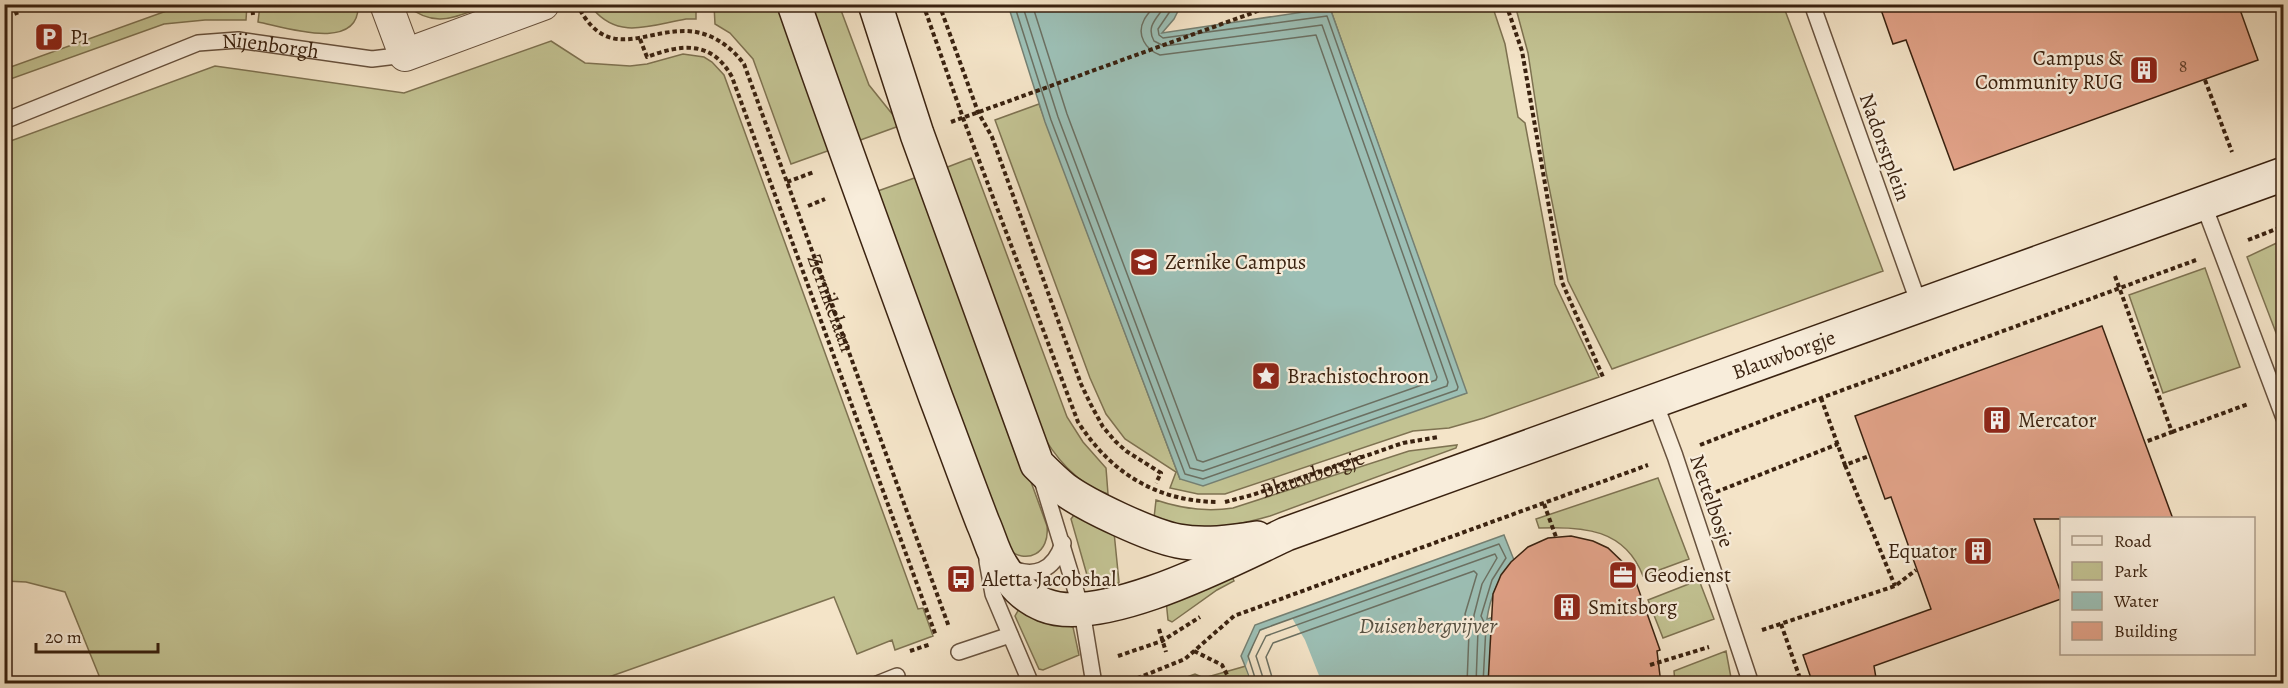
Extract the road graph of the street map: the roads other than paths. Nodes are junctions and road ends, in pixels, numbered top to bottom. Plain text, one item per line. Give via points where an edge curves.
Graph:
1 (386, 4) edge
2 (543, 4) edge
3 (794, 4) edge
4 (875, 4) edge
5 (1812, 4) edge
6 (405, 55) junction
7 (4, 121) edge
8 (2283, 174) edge
9 (2203, 203) junction
10 (1919, 304) junction
11 (1654, 400) junction
12 (2283, 418) edge
13 (1037, 464) junction
14 (975, 502) junction
15 (1286, 534) junction
16 (1063, 543) junction
17 (1000, 564) junction
18 (1082, 611) junction
19 (1010, 635) junction
20 (959, 652) road end
21 (897, 676) dead end
22 (877, 684) edge
23 (1031, 684) edge
24 (1094, 684) edge
25 (1751, 684) edge

1 - 6 street
2 - 6 street, Nijenborgh
3 - 14 street
4 - 13 street via 917,134
5 - 10 lane, Nadorstplein
6 - 7 lane, Nijenborgh via 372,59 238,40 198,43
8 - 9 street, Blauwborgje
9 - 10 street, Blauwborgje
9 - 12 lane
10 - 11 street, Blauwborgje
11 - 15 street, Blauwborgje
11 - 25 lane, Nettelbosje
13 - 15 street, Blauwborgje via 1080,499 1172,540 1198,544
13 - 16 lane
14 - 17 street
14 - 19 lane via 993,594
15 - 18 street, Blauwborgje via 1199,575 1111,606
16 - 17 lane via 1059,556 1039,571 1019,572
16 - 18 lane
17 - 18 street via 1019,590 1031,599 1046,606
18 - 24 lane
19 - 20 lane
19 - 23 lane
21 - 22 lane

